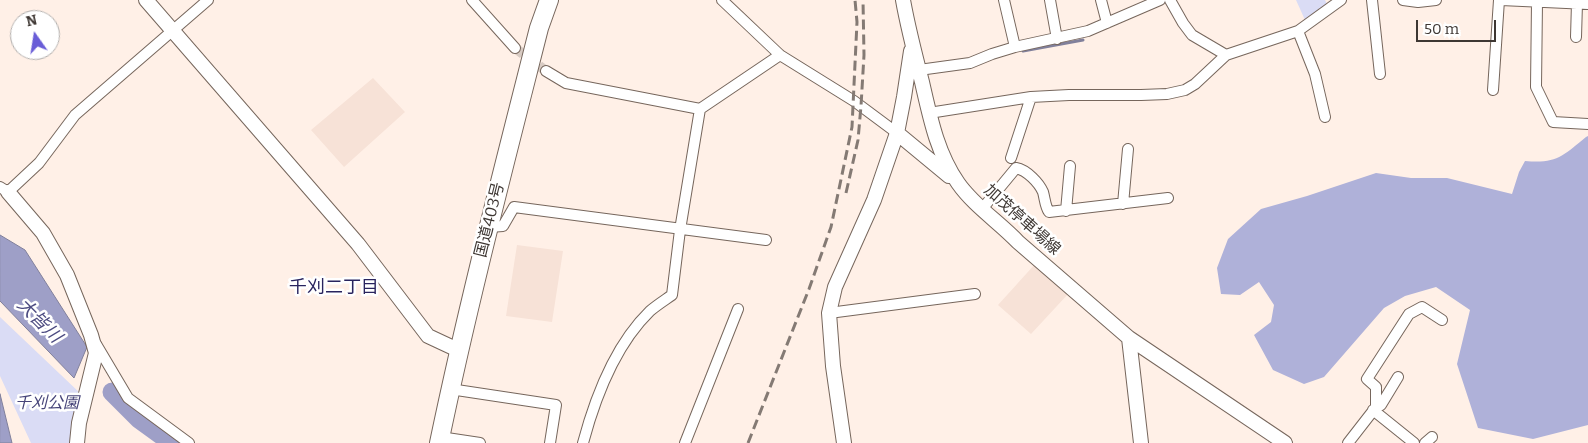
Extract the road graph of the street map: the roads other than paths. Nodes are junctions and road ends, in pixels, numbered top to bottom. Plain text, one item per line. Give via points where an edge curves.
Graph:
1 (146, 0) edge
2 (208, 0) edge
3 (472, 0) edge
4 (550, 0) edge
5 (722, 0) edge
6 (903, 0) edge
7 (1004, 0) edge
8 (1050, 0) edge
9 (1101, 0) edge
10 (1160, 0) edge
11 (1170, 0) edge
12 (1341, 0) edge
13 (1372, 0) edge
14 (1403, 0) edge
15 (1436, 0) edge
16 (1500, 0) edge
17 (1534, 1) edge
18 (1583, 4) edge
19 (1106, 23) junction
20 (172, 31) junction
21 (1298, 31) junction
22 (1576, 37) dead end
23 (1057, 39) junction
24 (912, 43) junction
25 (1015, 47) junction
26 (515, 48) tunnel mouth
27 (780, 55) junction
28 (1226, 55) junction
29 (919, 70) junction
30 (546, 71) tunnel mouth
31 (1380, 74) dead end
32 (1493, 90) dead end
33 (1031, 98) junction
34 (700, 109) junction
35 (929, 113) junction
36 (1325, 117) dead end
37 (1588, 124) edge
38 (897, 133) junction
39 (1128, 149) dead end
40 (1012, 158) dead end
41 (1070, 166) dead end
42 (959, 184) junction
43 (4, 190) edge
44 (1168, 198) dead end
45 (1123, 204) junction
46 (982, 209) junction
47 (1066, 211) junction
48 (489, 226) junction
49 (680, 230) junction
50 (766, 240) dead end
51 (975, 294) dead end
52 (738, 309) dead end
53 (829, 313) junction
54 (1442, 320) dead end
55 (91, 335) junction
56 (1129, 338) junction
57 (458, 350) junction
58 (1398, 377) dead end
59 (450, 389) junction
60 (1375, 408) junction
61 (439, 440) edge
62 (77, 443) edge
63 (189, 443) edge
64 (480, 443) edge
65 (550, 443) edge
66 (583, 443) edge
67 (685, 443) edge
68 (844, 443) edge
69 (1141, 443) edge
70 (1285, 443) edge
71 (1348, 443) edge
72 (1414, 443) edge

1 - 20 street
2 - 20 street
3 - 26 street
4 - 48 highway, 国道403号 via 539,28
5 - 27 street
6 - 24 street, 加茂停車場線
7 - 25 street
8 - 23 street
9 - 19 street
10 - 19 street
11 - 28 street via 1192,35
12 - 21 street
13 - 31 street
14 - 15 street
16 - 17 street
16 - 32 street
17 - 18 street
17 - 37 street via 1536,87 1553,122
18 - 22 street
19 - 23 street
20 - 43 street via 76,115 39,163
20 - 57 street via 358,244 428,336
21 - 28 street
21 - 36 street via 1315,74
23 - 25 street
24 - 29 street, 加茂停車場線
24 - 38 street
25 - 29 street via 970,63
27 - 34 street
27 - 38 street via 854,101
28 - 33 street via 1195,84 1167,94
29 - 35 street, 加茂停車場線
30 - 34 street via 566,84
33 - 35 street
33 - 40 street
34 - 49 street
35 - 42 street, 加茂停車場線 via 946,164
38 - 42 street
38 - 53 street via 874,200 835,287
39 - 45 street
41 - 47 street
42 - 46 street, 加茂停車場線
43 - 55 street via 43,233 67,275
44 - 45 street
45 - 47 street
46 - 47 street via 1019,168 1042,190 1049,212
46 - 56 street, 加茂停車場線
48 - 49 street via 503,226 514,207
48 - 57 highway, 国道403号
49 - 50 street
49 - 66 street via 672,295 650,312 626,341 608,374
51 - 53 street
52 - 67 street
53 - 68 street
54 - 60 street via 1422,307 1410,314 1367,379 1376,387
55 - 62 street via 96,353
55 - 63 street via 128,398
56 - 69 street
56 - 70 street, 加茂停車場線
57 - 59 highway, 国道403号
58 - 60 street
59 - 61 highway, 国道403号
59 - 65 street via 556,405
60 - 71 street
60 - 72 street
61 - 64 street

